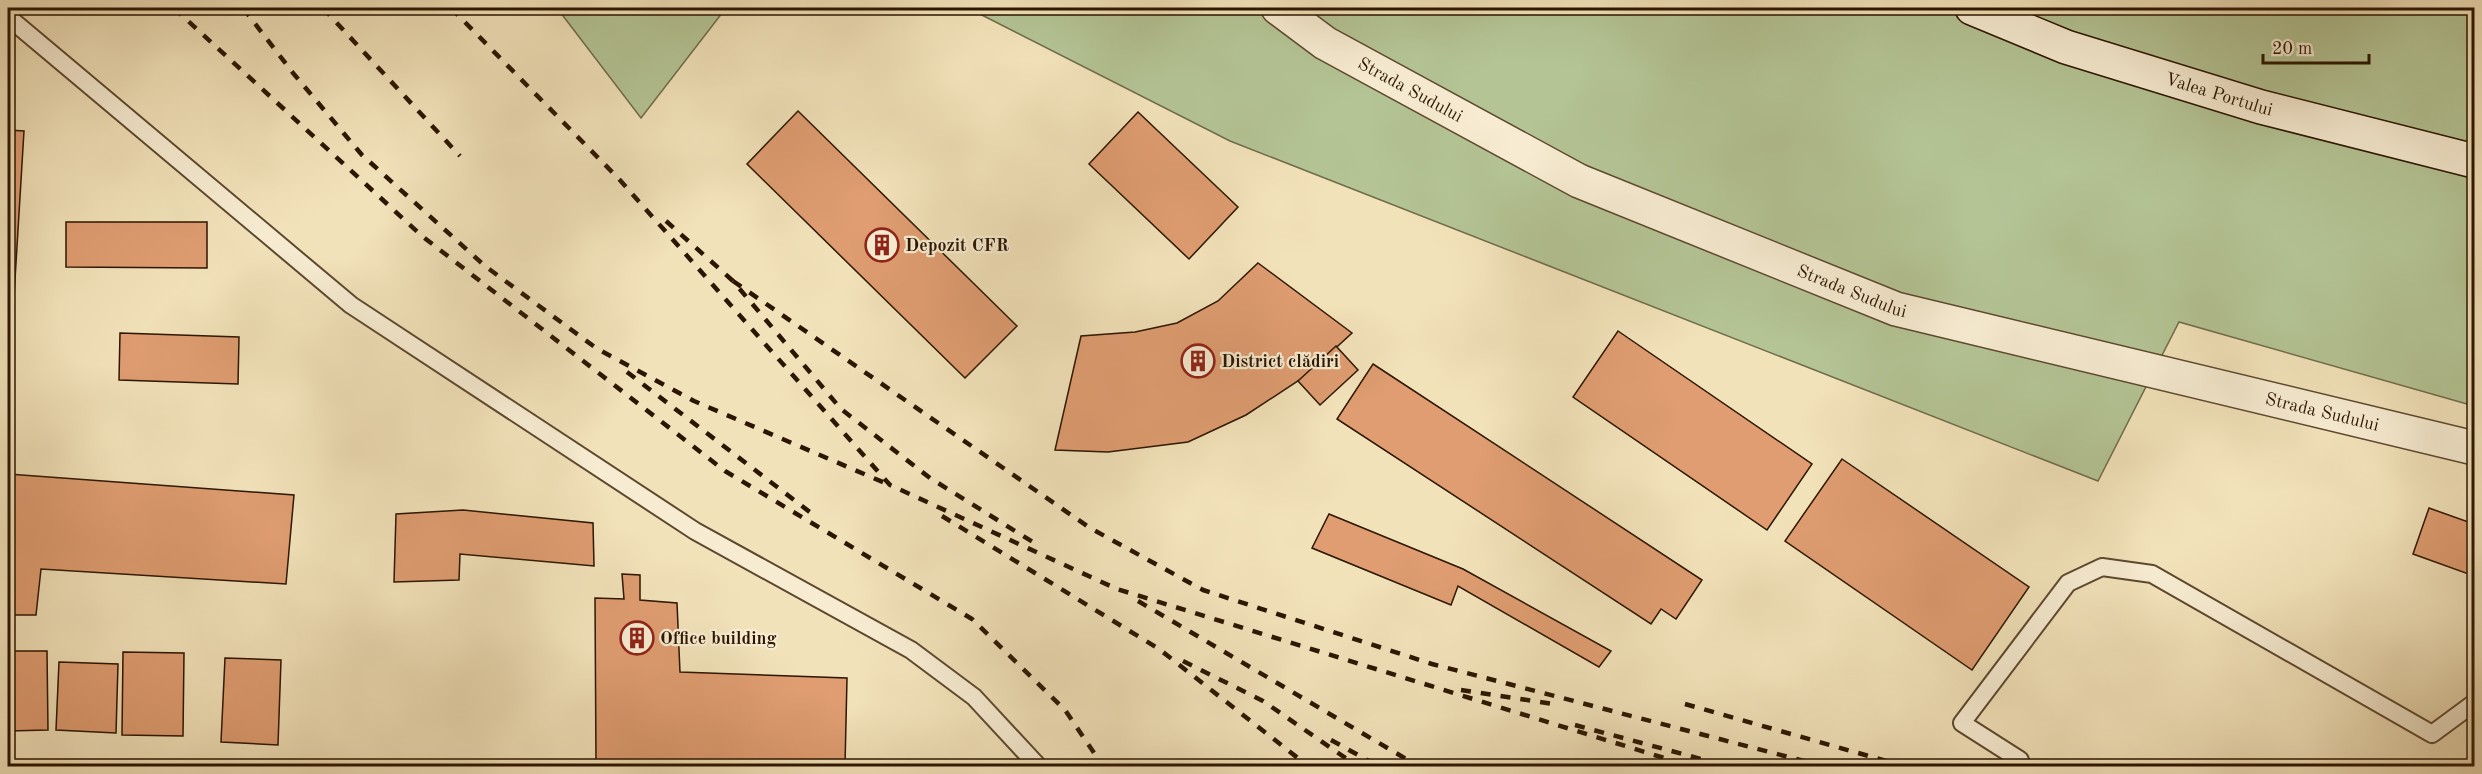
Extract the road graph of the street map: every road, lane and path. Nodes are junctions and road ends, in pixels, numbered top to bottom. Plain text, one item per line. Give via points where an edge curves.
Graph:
1 (1278, 8) edge
2 (1972, 8) edge
3 (8, 17) edge
4 (2475, 161) edge
5 (2475, 448) edge
6 (2475, 703) edge
7 (2020, 760) dead end
8 (1038, 766) edge

1 - 5 street, Strada Sudului via 1325,43 1579,181 1896,309
2 - 4 street, Valea Portului via 2066,47 2261,107
3 - 8 lane via 351,305 695,531 911,650 974,697
6 - 7 lane via 2432,734 2152,574 2102,567 2068,583 1962,723

